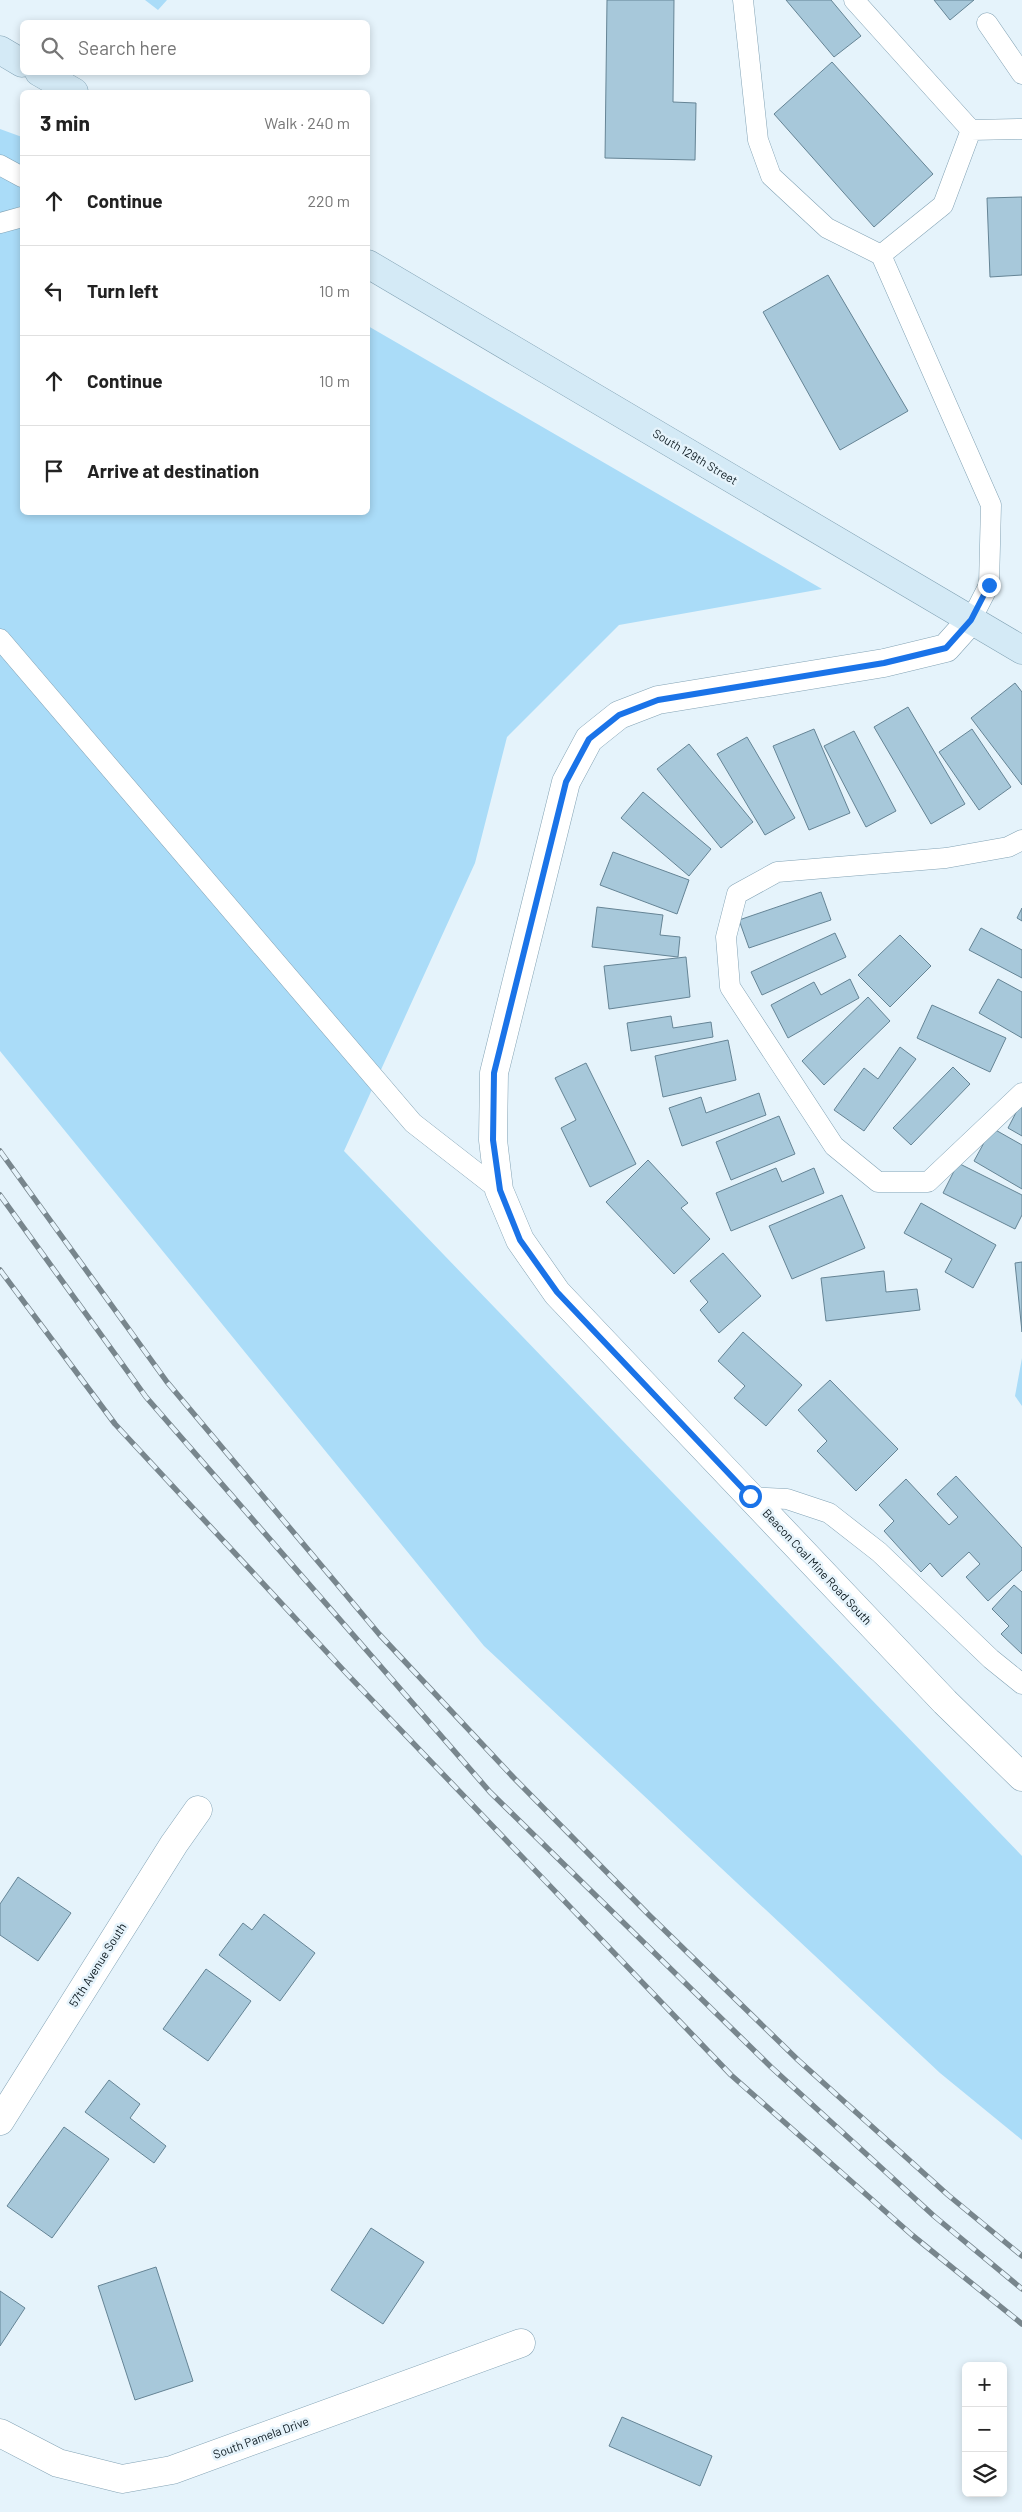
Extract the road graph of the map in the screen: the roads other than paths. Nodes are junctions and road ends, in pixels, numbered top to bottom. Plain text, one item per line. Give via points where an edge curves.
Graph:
1 (744, 0) edge
2 (854, 0) edge
3 (988, 23) dead end
4 (0, 50) edge
5 (20, 62) edge
6 (1022, 74) edge
7 (44, 75) edge
8 (70, 90) edge
9 (1022, 129) edge
10 (971, 130) junction
11 (0, 165) edge
12 (20, 176) edge
13 (20, 218) edge
14 (0, 223) edge
15 (881, 255) junction
16 (370, 265) edge
17 (971, 620) junction
18 (0, 639) edge
19 (1022, 650) edge
20 (1022, 840) edge
21 (1022, 1092) edge
22 (500, 1190) junction
23 (750, 1496) junction
24 (1022, 1684) edge
25 (1022, 1777) edge
26 (198, 1810) dead end
27 (0, 2122) edge
28 (521, 2343) dead end
29 (0, 2433) edge

1 - 15 lane via 758,140 771,176 827,228
2 - 10 lane
3 - 6 lane
4 - 5 street
7 - 8 street
9 - 10 lane
10 - 15 lane via 943,205
11 - 12 lane
13 - 14 lane
15 - 17 lane via 991,505 989,585
16 - 17 street, South 129th Street
17 - 19 street, South 129th Street
17 - 22 street, Beacon Coal Mine Road South via 946,648 884,663 658,700 619,715 589,739 566,782 494,1073 493,1140
18 - 22 lane via 413,1123
20 - 21 lane via 1008,847 946,858 777,872 737,894 726,937 730,987 834,1146 878,1182 928,1182
22 - 23 street, Beacon Coal Mine Road South via 520,1240 557,1292
23 - 24 lane via 787,1499 829,1513 880,1552 991,1659
23 - 25 street, Beacon Coal Mine Road South via 945,1702
26 - 27 street, 57th Avenue South
28 - 29 street, South Pamela Drive via 172,2470 122,2479 58,2463

